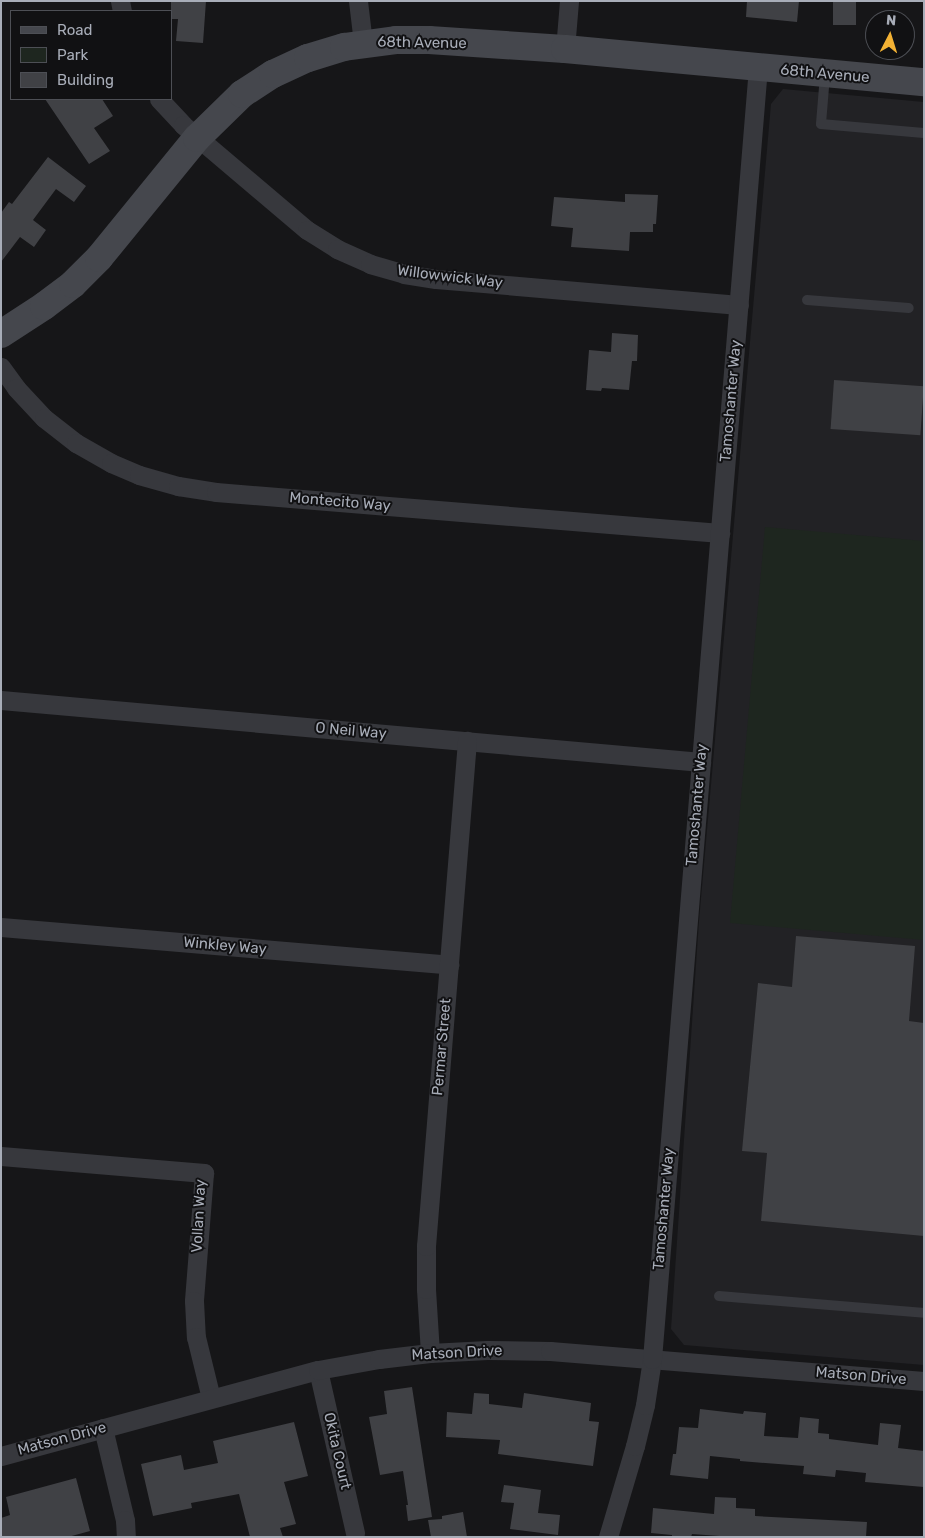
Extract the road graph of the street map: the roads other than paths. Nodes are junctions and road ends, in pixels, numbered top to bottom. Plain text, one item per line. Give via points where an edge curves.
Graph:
1 (358, 1) edge
2 (569, 1) edge
3 (362, 43) junction
4 (565, 49) junction
5 (758, 68) junction
6 (826, 74) junction
7 (924, 82) edge
8 (160, 100) edge
9 (924, 132) edge
10 (197, 138) junction
11 (807, 300) dead end
12 (739, 306) junction
13 (909, 308) dead end
14 (1, 334) edge
15 (1, 368) edge
16 (720, 533) junction
17 (1, 700) edge
18 (467, 741) junction
19 (701, 762) junction
20 (1, 927) edge
21 (449, 965) junction
22 (1, 1156) edge
23 (719, 1296) dead end
24 (924, 1313) edge
25 (430, 1353) junction
26 (652, 1359) junction
27 (318, 1370) junction
28 (924, 1381) edge
29 (210, 1398) junction
30 (103, 1428) junction
31 (1, 1456) edge
32 (355, 1533) dead end
33 (126, 1537) edge
34 (608, 1537) edge

1 - 3 street
2 - 4 street
3 - 4 street, 68th Avenue via 429,40
3 - 10 street, 68th Avenue via 308,58 274,74 242,94
4 - 5 street, 68th Avenue
5 - 6 street, 68th Avenue
5 - 12 street, Tamoshanter Way
6 - 7 street, 68th Avenue
6 - 9 lane via 821,124
8 - 10 street, Willowwick Way
10 - 12 street, Willowwick Way via 306,230 370,264 436,279
10 - 14 street, 68th Avenue via 99,258 73,284
11 - 13 lane
12 - 16 street, Tamoshanter Way
15 - 16 street, Montecito Way via 44,418 76,443 139,475 178,486 216,492
16 - 19 street, Tamoshanter Way
17 - 18 street, O Neil Way
18 - 19 street, O Neil Way
18 - 21 street, Permar Street
19 - 26 street, Tamoshanter Way
20 - 21 street, Winkley Way
21 - 25 street, Permar Street via 426,1246
22 - 29 street, Vollan Way via 204,1173 194,1302 196,1337
23 - 24 lane
25 - 26 street, Matson Drive via 550,1351
25 - 27 street, Matson Drive
26 - 28 street, Matson Drive
26 - 34 street, Tamoshanter Way via 637,1438
27 - 29 street, Matson Drive
27 - 32 street, Okita Court
29 - 30 street, Matson Drive
30 - 31 street, Matson Drive
30 - 33 street via 125,1520

